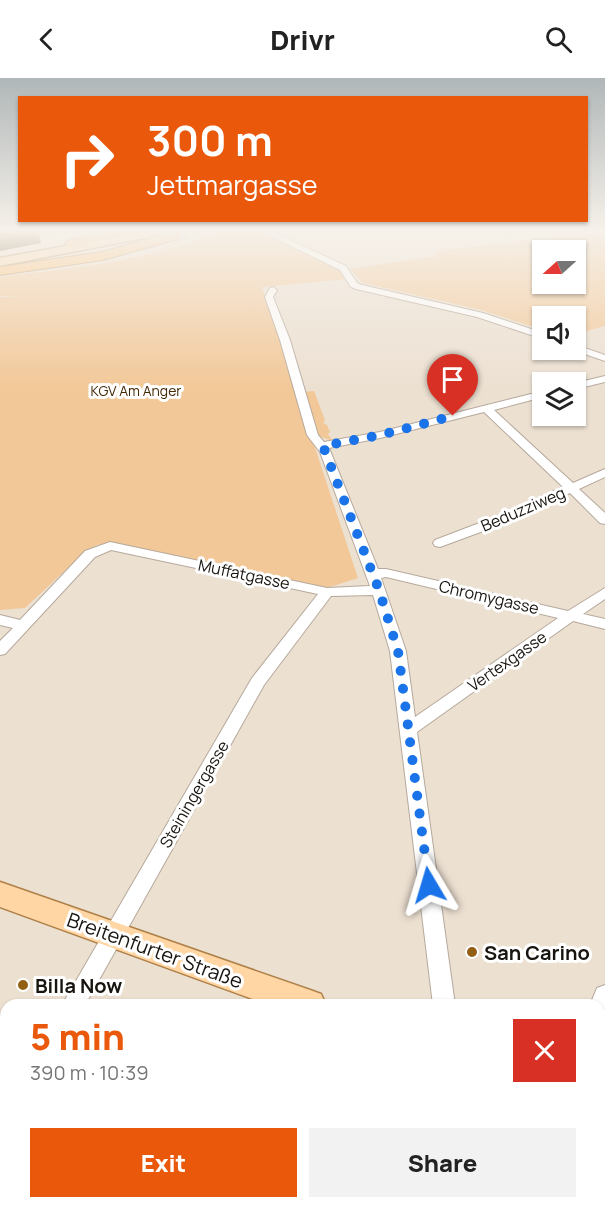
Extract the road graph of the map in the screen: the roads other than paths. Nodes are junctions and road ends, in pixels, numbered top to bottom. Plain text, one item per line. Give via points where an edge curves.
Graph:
1 (354, 283) edge
2 (273, 290) dead end
3 (532, 332) edge
4 (586, 351) edge
5 (605, 358) edge
6 (605, 379) edge
7 (586, 384) edge
8 (532, 397) edge
9 (486, 408) junction
10 (323, 446) junction
11 (605, 472) edge
12 (571, 488) junction
13 (605, 520) edge
14 (440, 543) dead end
15 (373, 574) junction
16 (379, 590) junction
17 (327, 592) junction
18 (605, 592) edge
19 (570, 616) junction
20 (0, 620) edge
21 (605, 624) edge
22 (22, 625) junction
23 (0, 650) edge
24 (409, 729) junction
25 (0, 894) edge
26 (114, 936) junction
27 (77, 999) edge
28 (293, 999) edge
29 (443, 999) edge

1 - 3 street
2 - 10 street via 269,297 303,406 313,435
4 - 5 street
6 - 7 street
8 - 9 street
9 - 10 street
9 - 12 street
10 - 15 street
11 - 12 street, Beduzziweg
12 - 13 street
12 - 14 street, Beduzziweg
15 - 16 street
15 - 19 street, Chromygasse via 386,573
16 - 17 street, Muffatgasse
16 - 24 street via 398,651
17 - 22 street, Muffatgasse via 110,546 90,554
17 - 26 street, Steiningergasse via 258,682
18 - 19 street, Vertexgasse
19 - 21 street, Chromygasse
19 - 24 street, Vertexgasse
20 - 22 street
22 - 23 street
24 - 29 street
25 - 26 main road, Breitenfurter Straße
26 - 27 street, Steiningergasse
26 - 28 main road, Breitenfurter Straße

